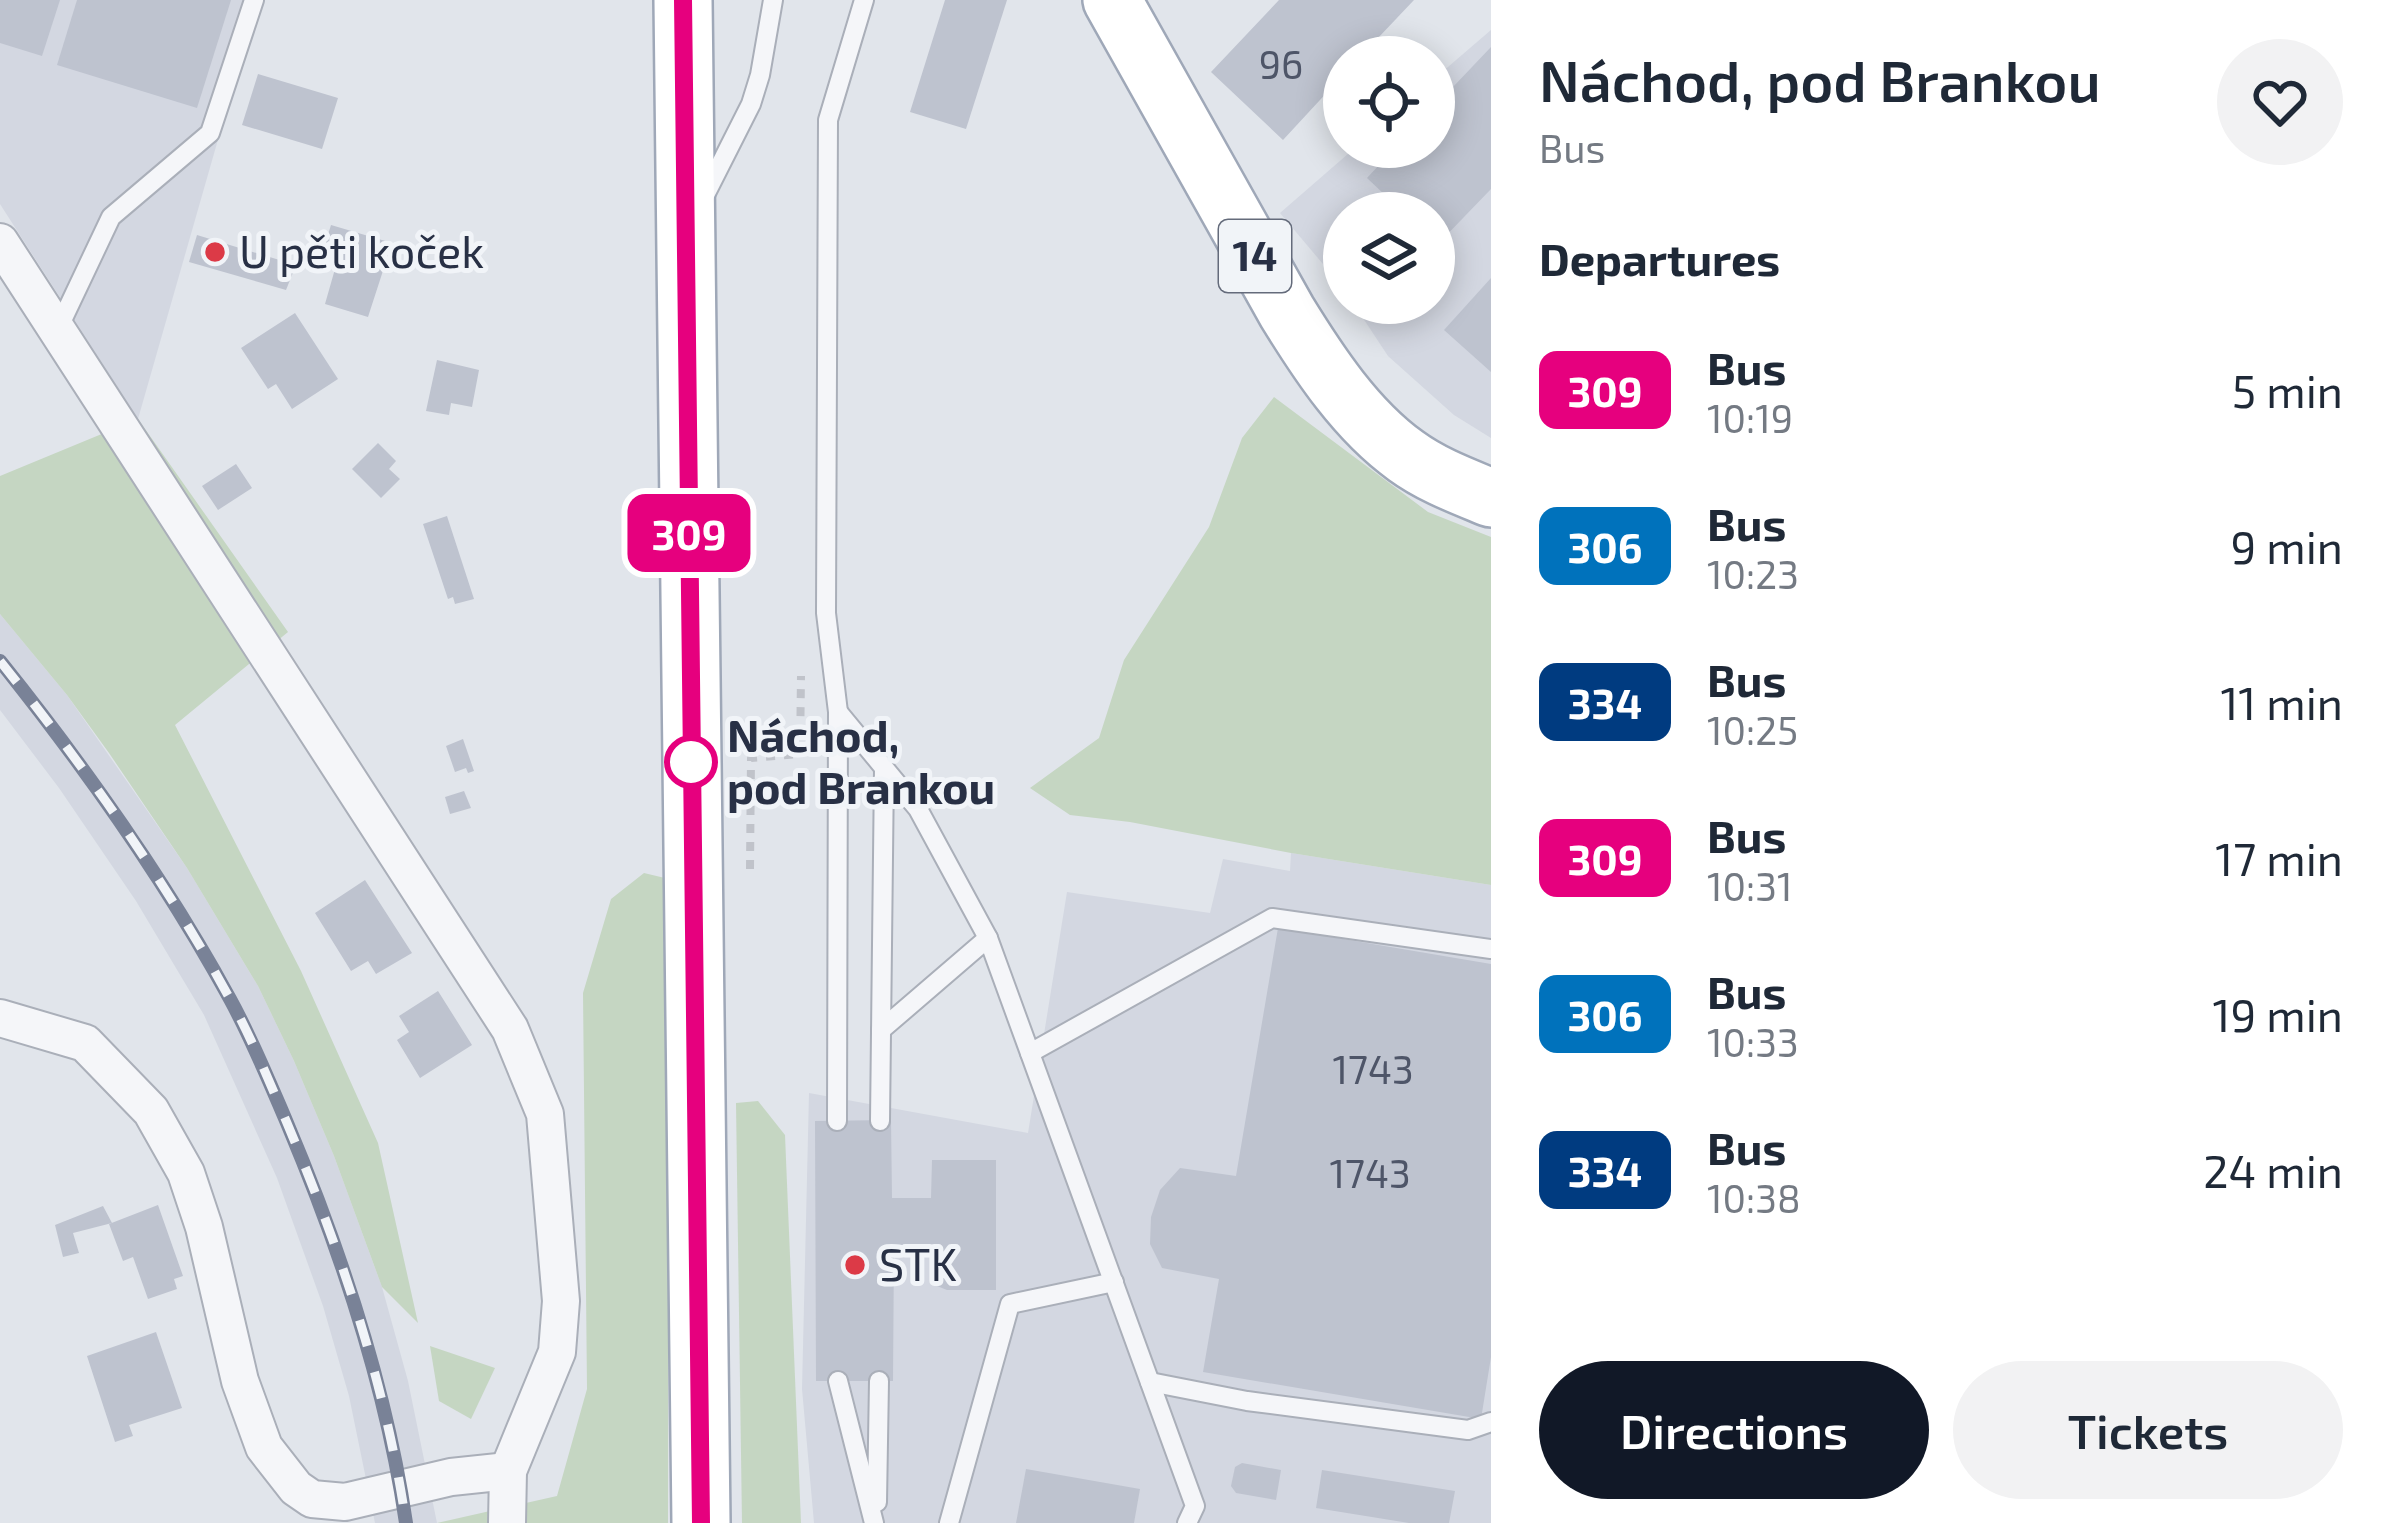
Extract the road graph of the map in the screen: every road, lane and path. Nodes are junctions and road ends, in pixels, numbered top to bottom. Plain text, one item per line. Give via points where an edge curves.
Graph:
1 (254, 0) edge
2 (683, 0) edge
3 (772, 0) edge
4 (865, 0) edge
5 (1112, 0) edge
6 (685, 239) junction
7 (0, 242) edge
8 (57, 331) junction
9 (1491, 498) edge
10 (801, 668) dead end
11 (838, 712) junction
12 (884, 769) junction
13 (750, 869) dead end
14 (988, 938) junction
15 (1491, 949) edge
16 (0, 1018) edge
17 (881, 1030) junction
18 (1030, 1053) junction
19 (838, 1121) dead end
20 (880, 1121) dead end
21 (1114, 1282) junction
22 (879, 1381) dead end
23 (838, 1382) dead end
24 (1150, 1382) junction
25 (1491, 1422) edge
26 (508, 1471) junction
27 (507, 1523) edge
28 (701, 1523) edge
29 (875, 1523) edge
30 (949, 1523) edge
31 (1187, 1523) edge

1 - 8 lane via 210,133 111,217
2 - 6 main road
3 - 6 lane via 751,104
4 - 11 lane via 828,119 826,613
5 - 9 main road, 14 via 1315,357 1406,456
6 - 28 main road
7 - 8 street
8 - 26 street via 509,1029 544,1114 561,1301 557,1352
10 - 13 path via 800,754 751,758
11 - 12 lane
11 - 19 lane
12 - 14 lane via 918,809
12 - 17 lane
14 - 17 lane
14 - 18 lane
15 - 18 lane via 1272,918
16 - 26 street via 86,1042 151,1111 186,1173 265,1447 296,1488 312,1499 345,1502
17 - 20 lane
18 - 21 lane
21 - 24 lane
21 - 30 lane via 1010,1304
22 - 29 lane
23 - 29 lane
24 - 25 lane via 1468,1430
24 - 31 lane via 1195,1506
26 - 27 street

